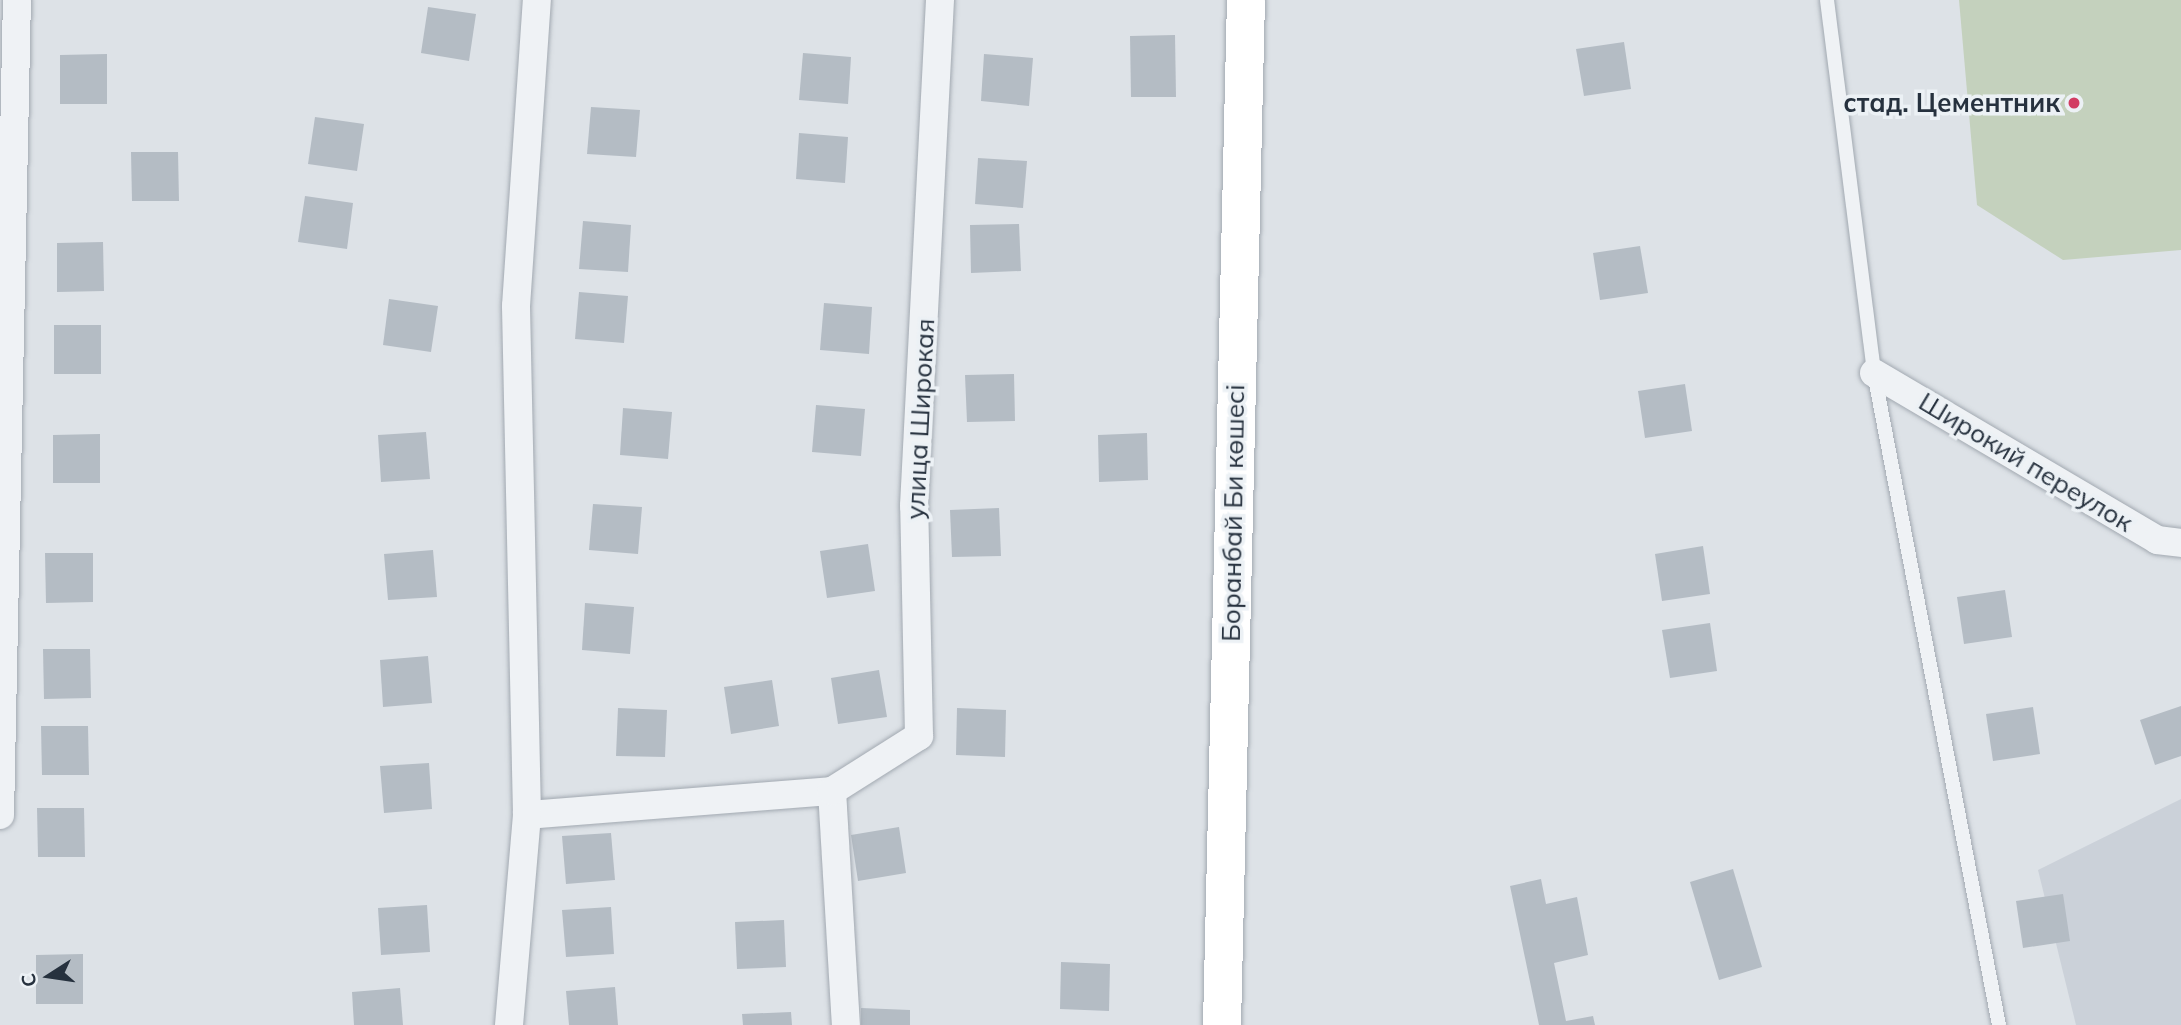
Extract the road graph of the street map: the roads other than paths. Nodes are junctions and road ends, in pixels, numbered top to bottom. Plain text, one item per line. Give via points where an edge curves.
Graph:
1 (17, 0) edge
2 (537, 0) edge
3 (940, 0) edge
4 (1245, 0) edge
5 (1827, 0) edge
6 (1874, 373) junction
7 (2181, 543) edge
8 (832, 791) junction
9 (0, 815) edge
10 (527, 815) junction
11 (509, 1025) edge
12 (846, 1025) edge
13 (1222, 1025) edge
14 (1999, 1025) edge

1 - 9 street
2 - 10 street via 516,306
3 - 8 street, улица Широкая via 914,506 919,736
4 - 13 main road, Боранбай Би көшесі
5 - 6 lane
6 - 7 street, Широкий переулок via 2157,540
6 - 14 lane
8 - 10 street, улица Широкая
8 - 12 street
10 - 11 street

